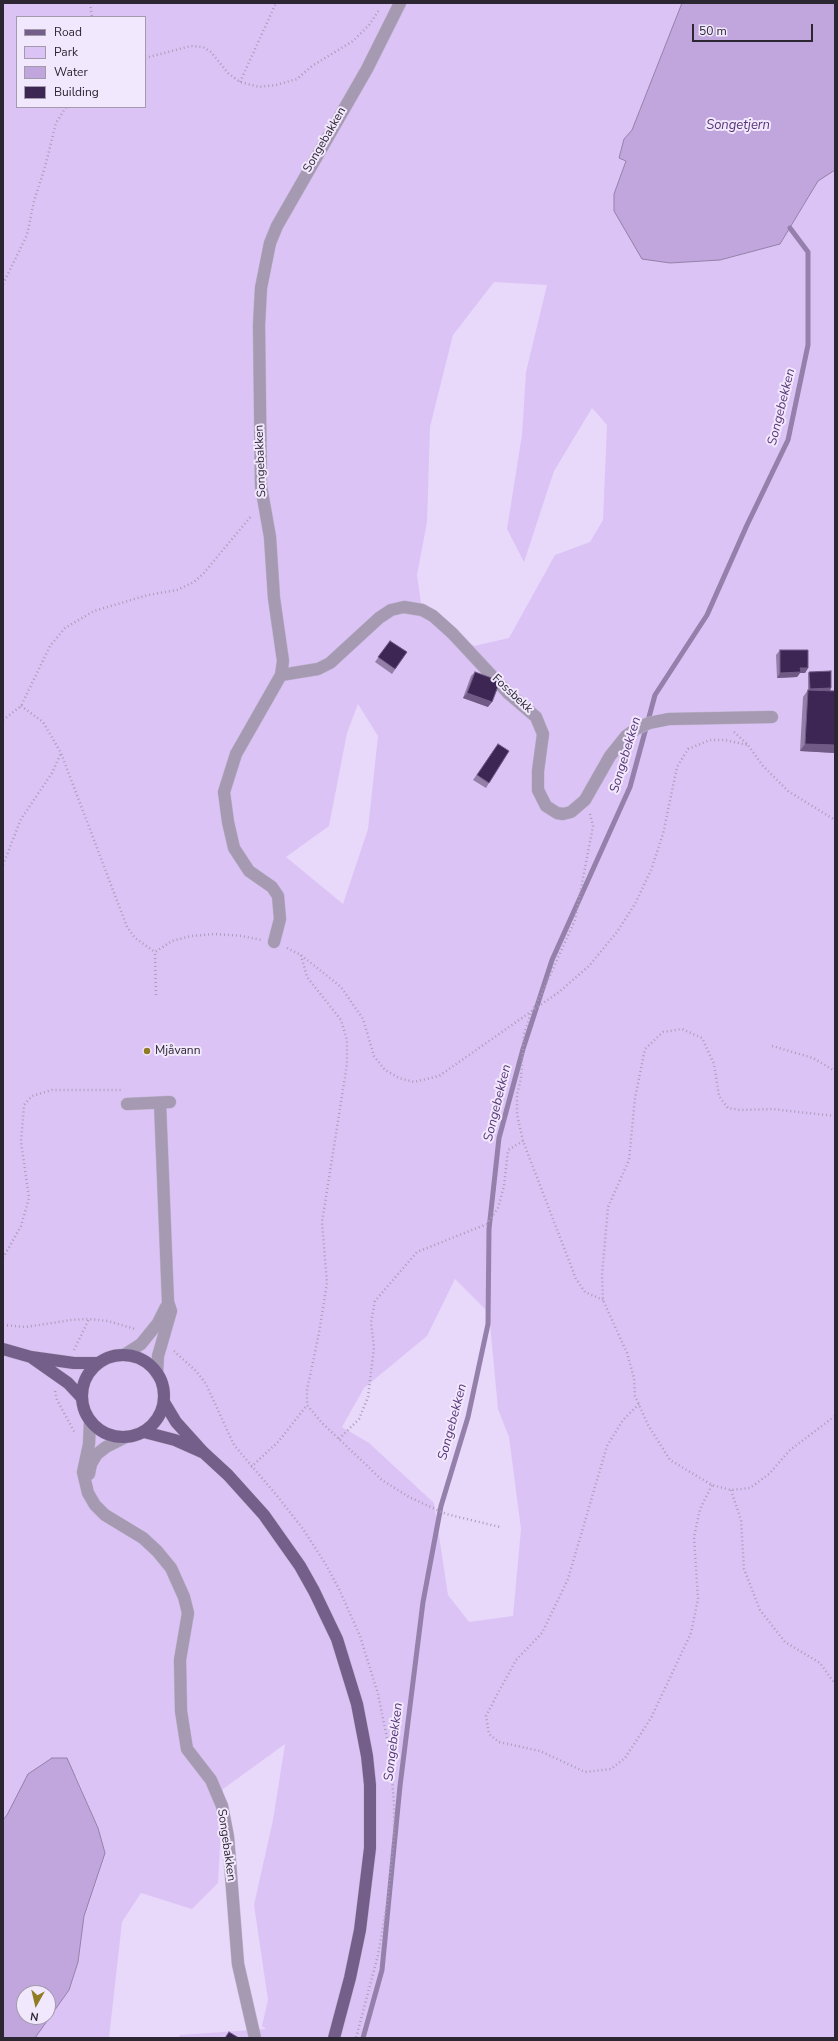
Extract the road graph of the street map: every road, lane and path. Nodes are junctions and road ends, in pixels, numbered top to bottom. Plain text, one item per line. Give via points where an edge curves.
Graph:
1 (90, 3) edge
2 (276, 3) edge
3 (400, 3) edge
4 (380, 9) dead end
5 (92, 16) edge
6 (146, 58) edge
7 (240, 82) junction
8 (65, 108) edge
9 (3, 284) edge
10 (263, 505) junction
11 (281, 675) junction
12 (21, 706) junction
13 (772, 717) dead end
14 (3, 720) edge
15 (61, 753) junction
16 (585, 800) junction
17 (835, 820) edge
18 (3, 865) edge
19 (274, 942) junction
20 (155, 952) junction
21 (301, 955) junction
22 (156, 995) dead end
23 (531, 1013) junction
24 (772, 1046) dead end
25 (835, 1071) edge
26 (127, 1090) dead end
27 (127, 1104) dead end
28 (835, 1116) edge
29 (523, 1141) junction
30 (3, 1258) edge
31 (603, 1300) junction
32 (168, 1302) junction
33 (3, 1325) edge
34 (148, 1335) junction
35 (161, 1343) junction
36 (3, 1349) edge
37 (124, 1355) junction
38 (31, 1357) junction
39 (100, 1363) junction
40 (157, 1374) junction
41 (82, 1398) junction
42 (164, 1402) junction
43 (639, 1404) junction
44 (307, 1405) junction
45 (835, 1416) edge
46 (90, 1422) junction
47 (144, 1432) junction
48 (124, 1438) junction
49 (339, 1439) junction
50 (203, 1452) junction
51 (251, 1467) junction
52 (712, 1485) junction
53 (87, 1487) junction
54 (731, 1490) junction
55 (500, 1527) dead end
56 (835, 1684) edge
57 (255, 2038) edge
58 (334, 2038) edge
59 (356, 2038) edge

1 - 5 path
2 - 7 path
3 - 10 street, Songebakken via 367,69 290,202 270,243 261,288 259,325
4 - 7 path via 353,41 312,66 297,79 259,87
6 - 7 path via 191,46 203,47
8 - 9 path via 56,123 27,236
10 - 11 street, Songebakken via 270,537 274,598 283,661
10 - 12 path via 194,582 177,590 148,595 94,611 65,628 50,646
11 - 16 street, Fossbekk via 318,669 330,663 391,610 404,607 422,610 433,616 508,693 536,717 543,734 538,790 546,806 563,814 571,812
11 - 19 street, Songebakken via 236,754 224,792 234,848 249,871 272,887 278,896 280,919
12 - 14 path
12 - 15 path via 44,722
13 - 16 street, Fossbekk via 669,720 649,723 626,736 610,756
15 - 18 path via 52,773 21,819
15 - 20 path via 127,927 135,938
16 - 23 path via 594,826 575,920
17 - 23 path via 788,791 763,766 748,745 726,740 710,740 696,744 684,754 677,767 664,834 635,904 617,932 589,966
19 - 20 path via 242,936 191,936 172,941
19 - 21 path
20 - 22 path
21 - 23 path via 342,987 363,1019 374,1056 385,1070 399,1078 414,1082 439,1076
21 - 44 path via 307,977 340,1020 347,1040 347,1064 322,1222 327,1283 307,1390
23 - 29 path via 524,1034 517,1095 517,1114
24 - 25 path via 813,1058
26 - 30 path via 52,1090 32,1096 24,1105 21,1142 29,1198 20,1226
27 - 32 street via 165,1102
28 - 31 path via 772,1109 728,1108 720,1096 714,1064 702,1038 682,1029 664,1032 645,1049 635,1098 629,1160 608,1207 602,1275
29 - 31 path via 576,1279 585,1292
29 - 49 path via 508,1150 504,1186 498,1208 487,1224 417,1252 375,1301 371,1322 374,1346 368,1397 359,1419
31 - 43 path via 627,1353 634,1378 635,1396
32 - 34 street via 158,1324
32 - 35 street via 170,1315
33 - 34 path via 26,1327 89,1319 123,1324
34 - 37 street
35 - 40 street
35 - 51 path via 197,1372 213,1397 234,1445
36 - 38 main road
37 - 39 main road
37 - 40 main road via 143,1360
38 - 39 main road via 74,1363
38 - 41 main road via 68,1383
39 - 41 main road via 88,1375
40 - 42 main road via 163,1387
41 - 46 main road
42 - 47 main road via 157,1419
42 - 50 main road via 176,1422
43 - 52 path via 648,1425 670,1460
43 - 52 path via 623,1420 606,1446 568,1579 542,1633 516,1660 486,1716 489,1734 499,1742 540,1751 585,1772 611,1769 625,1758 651,1718 691,1633 698,1599 694,1537 700,1509
44 - 49 path
44 - 51 path via 279,1441
45 - 54 path via 790,1450 770,1474 750,1488
46 - 48 main road via 105,1433
46 - 53 street via 89,1444 83,1472
47 - 48 main road
47 - 50 main road via 175,1440
48 - 53 street via 97,1454 91,1464
49 - 55 path via 382,1480 408,1497 446,1514
50 - 58 main road via 260,1510 300,1566 337,1640 357,1704 370,1785 370,1848 360,1930
51 - 59 path via 303,1529 339,1590 370,1664 385,1723 392,1775 394,1834 387,1904 378,1955
52 - 54 path
53 - 57 street, Songebakken via 99,1511 143,1538 165,1560 181,1587 188,1613 180,1660 180,1711 187,1749 211,1780 222,1806 228,1837 238,1964
54 - 56 path via 741,1520 744,1569 760,1610 785,1642 820,1663

